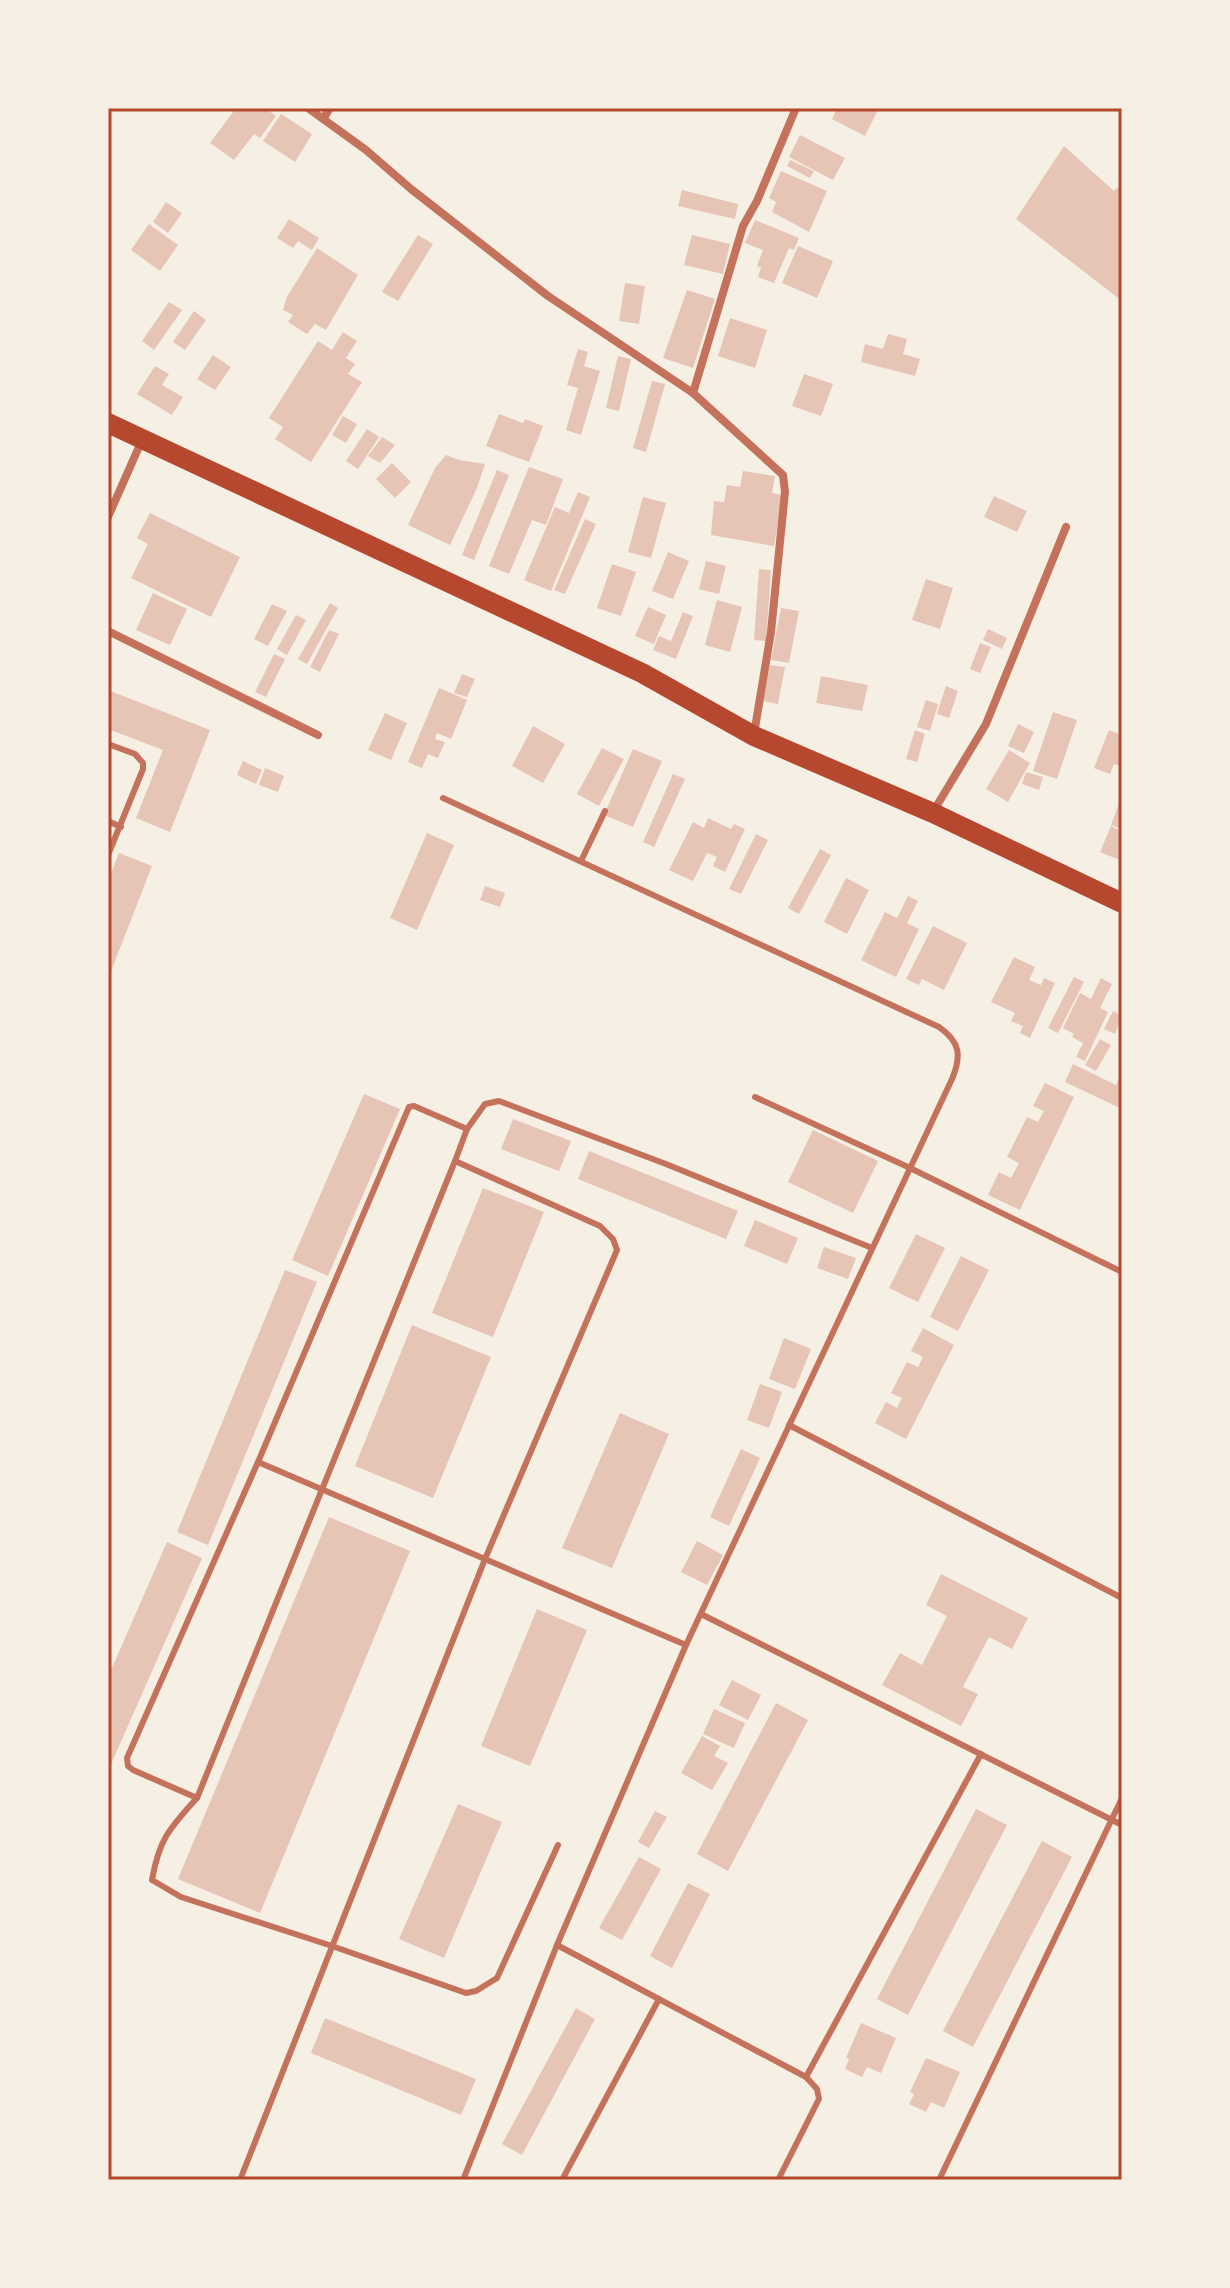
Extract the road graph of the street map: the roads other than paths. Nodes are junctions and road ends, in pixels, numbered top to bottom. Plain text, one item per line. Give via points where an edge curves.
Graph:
1 (308, 108) edge
2 (330, 108) edge
3 (796, 108) edge
4 (323, 119) junction
5 (693, 393) junction
6 (108, 423) edge
7 (142, 440) junction
8 (108, 517) edge
9 (1066, 527) dead end
10 (108, 631) edge
11 (318, 735) dead end
12 (754, 736) junction
13 (108, 744) edge
14 (443, 798) dead end
15 (605, 811) dead end
16 (933, 813) junction
17 (108, 821) edge
18 (121, 827) junction
19 (108, 855) edge
20 (581, 861) junction
21 (1122, 903) edge
22 (755, 1097) dead end
23 (467, 1129) junction
24 (455, 1161) junction
25 (908, 1167) junction
26 (872, 1248) junction
27 (1122, 1272) edge
28 (789, 1425) junction
29 (258, 1462) junction
30 (323, 1489) junction
31 (485, 1559) junction
32 (1122, 1598) edge
33 (701, 1614) junction
34 (686, 1645) junction
35 (981, 1754) junction
36 (197, 1798) junction
37 (1122, 1798) edge
38 (1112, 1820) junction
39 (1122, 1825) edge
40 (558, 1845) dead end
41 (557, 1945) junction
42 (332, 1946) junction
43 (659, 1999) junction
44 (806, 2077) junction
45 (240, 2180) edge
46 (463, 2180) edge
47 (562, 2180) edge
48 (778, 2180) edge
49 (939, 2180) edge

1 - 4 street
2 - 4 street
3 - 5 street via 743,226
4 - 5 street via 548,296
5 - 12 street via 783,475 771,632
6 - 7 highway
7 - 8 street
7 - 12 highway via 642,673
9 - 16 street via 986,724
10 - 11 street
12 - 16 highway
13 - 18 lane via 135,754 143,763
14 - 20 lane
15 - 20 lane
16 - 21 highway
17 - 18 lane
18 - 19 lane
20 - 25 lane via 951,1036 958,1064
22 - 25 lane
23 - 24 lane
23 - 26 lane via 485,1104 499,1101
23 - 29 lane via 409,1107
24 - 30 lane
24 - 31 lane via 600,1226 617,1250
25 - 26 lane
25 - 27 lane
26 - 28 lane
28 - 32 lane
28 - 33 lane
29 - 30 lane
29 - 36 lane via 127,1758 133,1770
30 - 31 lane
30 - 36 lane
31 - 34 lane
31 - 42 lane
33 - 34 lane
33 - 35 lane
34 - 41 lane
35 - 38 lane
35 - 44 lane
36 - 42 lane via 166,1833 152,1880 181,1897
37 - 38 lane
38 - 39 lane
38 - 49 lane
40 - 42 lane via 497,1978 476,1991 466,1993
41 - 43 lane
41 - 46 lane
42 - 45 lane
43 - 44 lane
43 - 47 lane
44 - 48 lane via 819,2099

